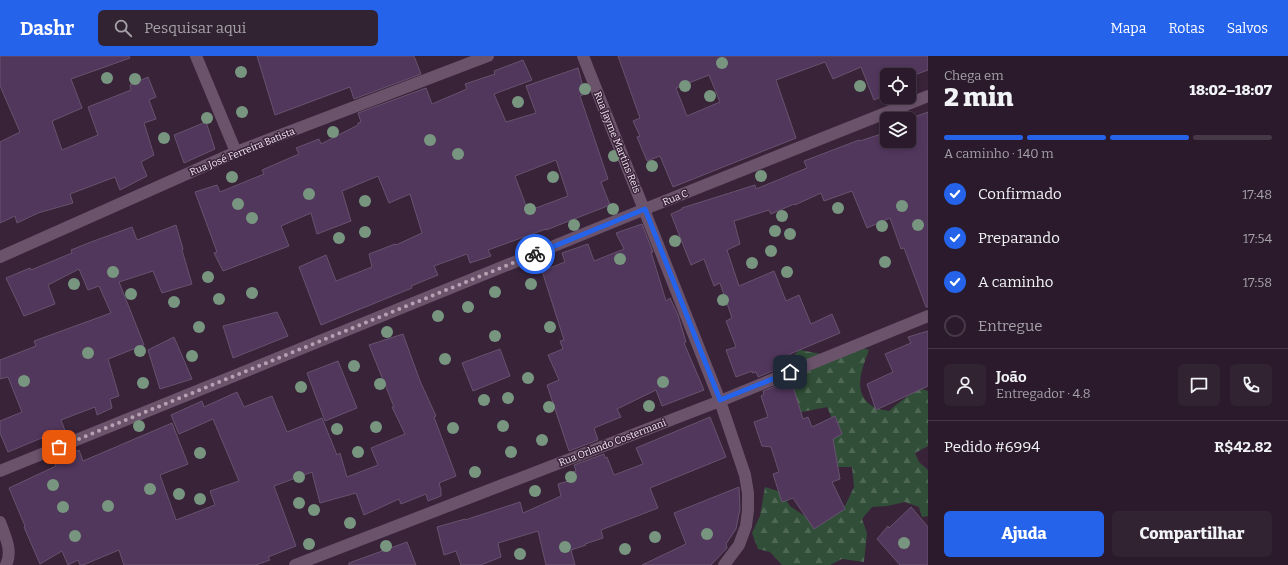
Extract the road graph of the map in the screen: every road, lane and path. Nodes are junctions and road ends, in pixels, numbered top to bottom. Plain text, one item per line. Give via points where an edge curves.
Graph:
1 (196, 56) edge
2 (488, 56) edge
3 (583, 56) edge
4 (928, 96) edge
5 (236, 152) junction
6 (645, 209) junction
7 (0, 257) edge
8 (928, 316) edge
9 (720, 400) junction
10 (0, 471) edge
11 (0, 522) edge
12 (6, 565) edge
13 (295, 565) edge
14 (724, 565) edge

1 - 5 street
2 - 5 street, Rua José Ferreira Batista
3 - 6 street, Rua Jayme Martins Reis
4 - 6 street, Rua C
5 - 7 street, Rua José Ferreira Batista
6 - 9 street, Rua Jayme Martins Reis
6 - 10 street, Rua C
8 - 9 street, Rua Orlando Costermani
9 - 13 street, Rua Orlando Costermani
9 - 14 street, Rua Jayme Martins Reis via 745,474 748,493 746,526 739,545
11 - 12 street via 9,548

